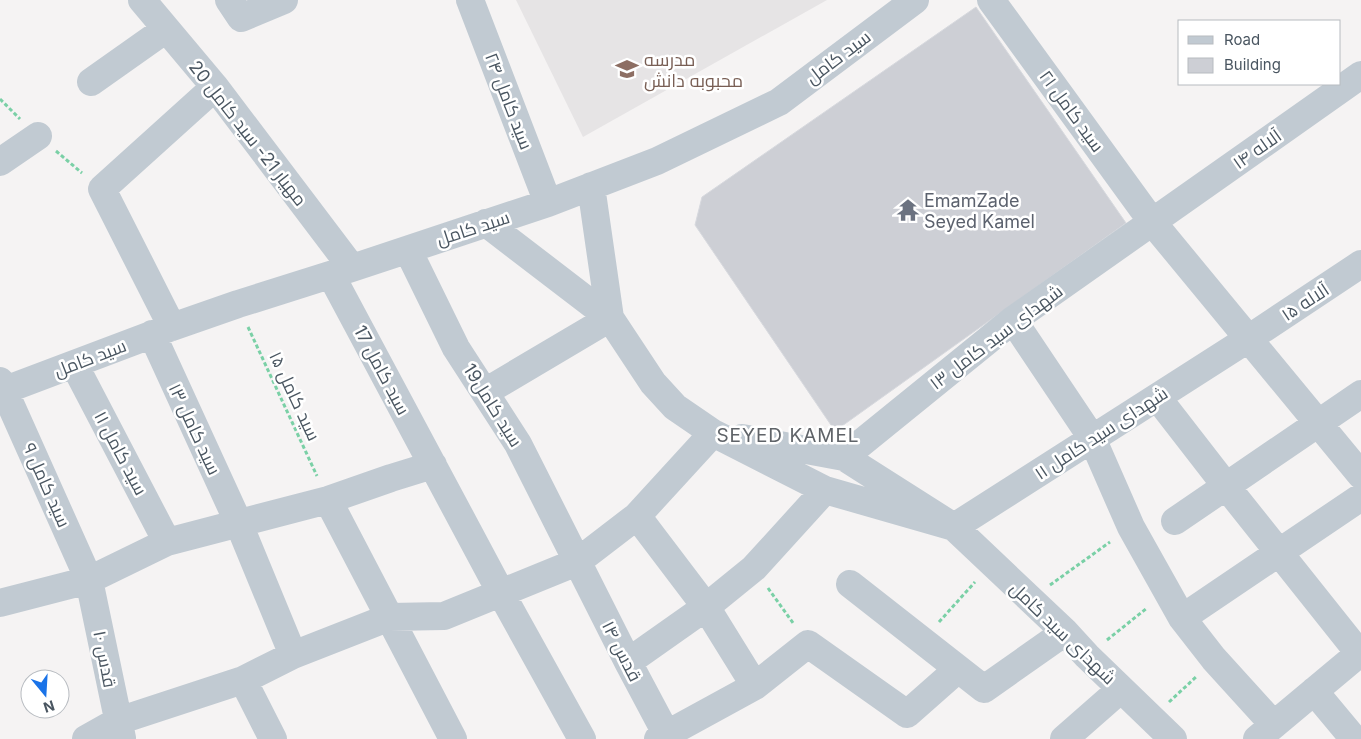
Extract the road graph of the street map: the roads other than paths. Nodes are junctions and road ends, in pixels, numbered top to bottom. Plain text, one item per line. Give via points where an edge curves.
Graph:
1 (142, 0) edge
2 (229, 0) edge
3 (284, 0) edge
4 (470, 0) edge
5 (915, 0) edge
6 (991, 0) edge
7 (166, 29) junction
8 (1361, 75) edge
9 (91, 82) dead end
10 (215, 87) junction
11 (38, 136) dead end
12 (0, 162) edge
13 (592, 186) junction
14 (548, 203) junction
15 (1153, 222) junction
16 (486, 223) junction
17 (408, 250) junction
18 (1361, 264) edge
19 (342, 271) junction
20 (610, 318) junction
21 (1014, 320) junction
22 (162, 330) junction
23 (1248, 339) junction
24 (74, 364) junction
25 (2, 388) edge
26 (485, 392) junction
27 (1361, 394) edge
28 (1157, 397) junction
29 (1318, 424) junction
30 (713, 433) junction
31 (1092, 438) junction
32 (844, 457) junction
33 (433, 465) junction
34 (1361, 475) edge
35 (1226, 486) junction
36 (825, 490) junction
37 (1361, 497) edge
38 (328, 500) junction
39 (637, 516) junction
40 (1175, 520) dead end
41 (239, 524) junction
42 (954, 526) junction
43 (167, 542) junction
44 (1279, 553) junction
45 (577, 562) junction
46 (89, 580) junction
47 (850, 584) dead end
48 (501, 593) junction
49 (0, 603) edge
50 (706, 607) junction
51 (390, 617) junction
52 (1182, 618) junction
53 (1065, 632) junction
54 (1360, 653) edge
55 (293, 655) junction
56 (628, 662) junction
57 (958, 669) junction
58 (243, 680) junction
59 (755, 686) junction
60 (1122, 689) junction
61 (1314, 691) junction
62 (120, 730) edge
63 (1266, 732) edge
64 (451, 738) edge
65 (665, 738) edge
66 (86, 739) edge
67 (273, 739) edge
68 (582, 739) edge
69 (1064, 739) edge
70 (1173, 739) edge
71 (1354, 739) edge

1 - 7 street, مهیار 21- سید کامل 20
2 - 3 street via 241,18
4 - 14 street, سید کامل ۲۴
5 - 13 street, سید کامل via 778,102 657,161
6 - 15 street, سید کامل ۲۱
7 - 9 street
7 - 10 street, مهیار 21- سید کامل 20
8 - 15 street, آلاله ۱۴
10 - 19 street, مهیار 21- سید کامل 20
10 - 22 street, سید کامل ۱۳ via 102,189
11 - 12 street
13 - 14 street, سید کامل
13 - 20 street
14 - 16 street, سید کامل
15 - 21 street, شهدای سید کامل ۱۳
15 - 23 street, سید کامل ۲۱
16 - 17 street, سید کامل
16 - 20 street, شهدای سید کامل
17 - 19 street, سید کامل
17 - 26 street, سید کامل19 via 456,348
18 - 23 street, آلاله ۱۵
19 - 22 street, سید کامل
19 - 33 street, سید کامل 17
20 - 26 street
20 - 30 street, شهدای سید کامل via 653,383 675,407
21 - 31 street
21 - 32 street, شهدای سید کامل ۱۳
22 - 24 street, سید کامل
22 - 41 street, سید کامل ۱۳
23 - 28 street, شهدای سید کامل ۱۱
23 - 29 street, سید کامل ۲۱
24 - 25 street, سید کامل
24 - 43 street, سید کامل ۱۱
25 - 46 street, سید کامل ۹
26 - 45 street, سید کامل19 via 518,444
27 - 29 street
28 - 31 street, شهدای سید کامل ۱۱
28 - 35 street
29 - 34 street, سید کامل ۲۱
29 - 35 street
30 - 32 street, شهدای سید کامل
30 - 36 street, شهدای سید کامل
30 - 39 street
31 - 42 street, شهدای سید کامل ۱۱
31 - 52 street via 1131,527
32 - 42 street, شهدای سید کامل
33 - 38 street
33 - 48 street, سید کامل 17
35 - 40 street
35 - 44 street
36 - 42 street, شهدای سید کامل
36 - 50 street via 754,568
37 - 44 street
38 - 41 street
38 - 51 street
39 - 45 street
39 - 50 street
41 - 43 street
41 - 55 street, سید کامل ۱۳
42 - 53 street, شهدای سید کامل
43 - 46 street
44 - 52 street
44 - 54 street
45 - 48 street
45 - 56 street, قدس ۱۴
46 - 49 street
46 - 62 street, قدس ۱۰
47 - 57 street
48 - 51 street via 444,616
48 - 68 street, سید کامل 17
50 - 56 street
50 - 59 street
51 - 55 street
51 - 64 street
52 - 63 street
53 - 57 street via 984,689
53 - 60 street, شهدای سید کامل
54 - 61 street
55 - 58 street
56 - 65 street, قدس ۱۴
57 - 59 street via 907,714 808,644
58 - 62 street
58 - 67 street
59 - 65 street
60 - 69 street
60 - 70 street, شهدای سید کامل
61 - 63 street
61 - 71 street
62 - 66 street

